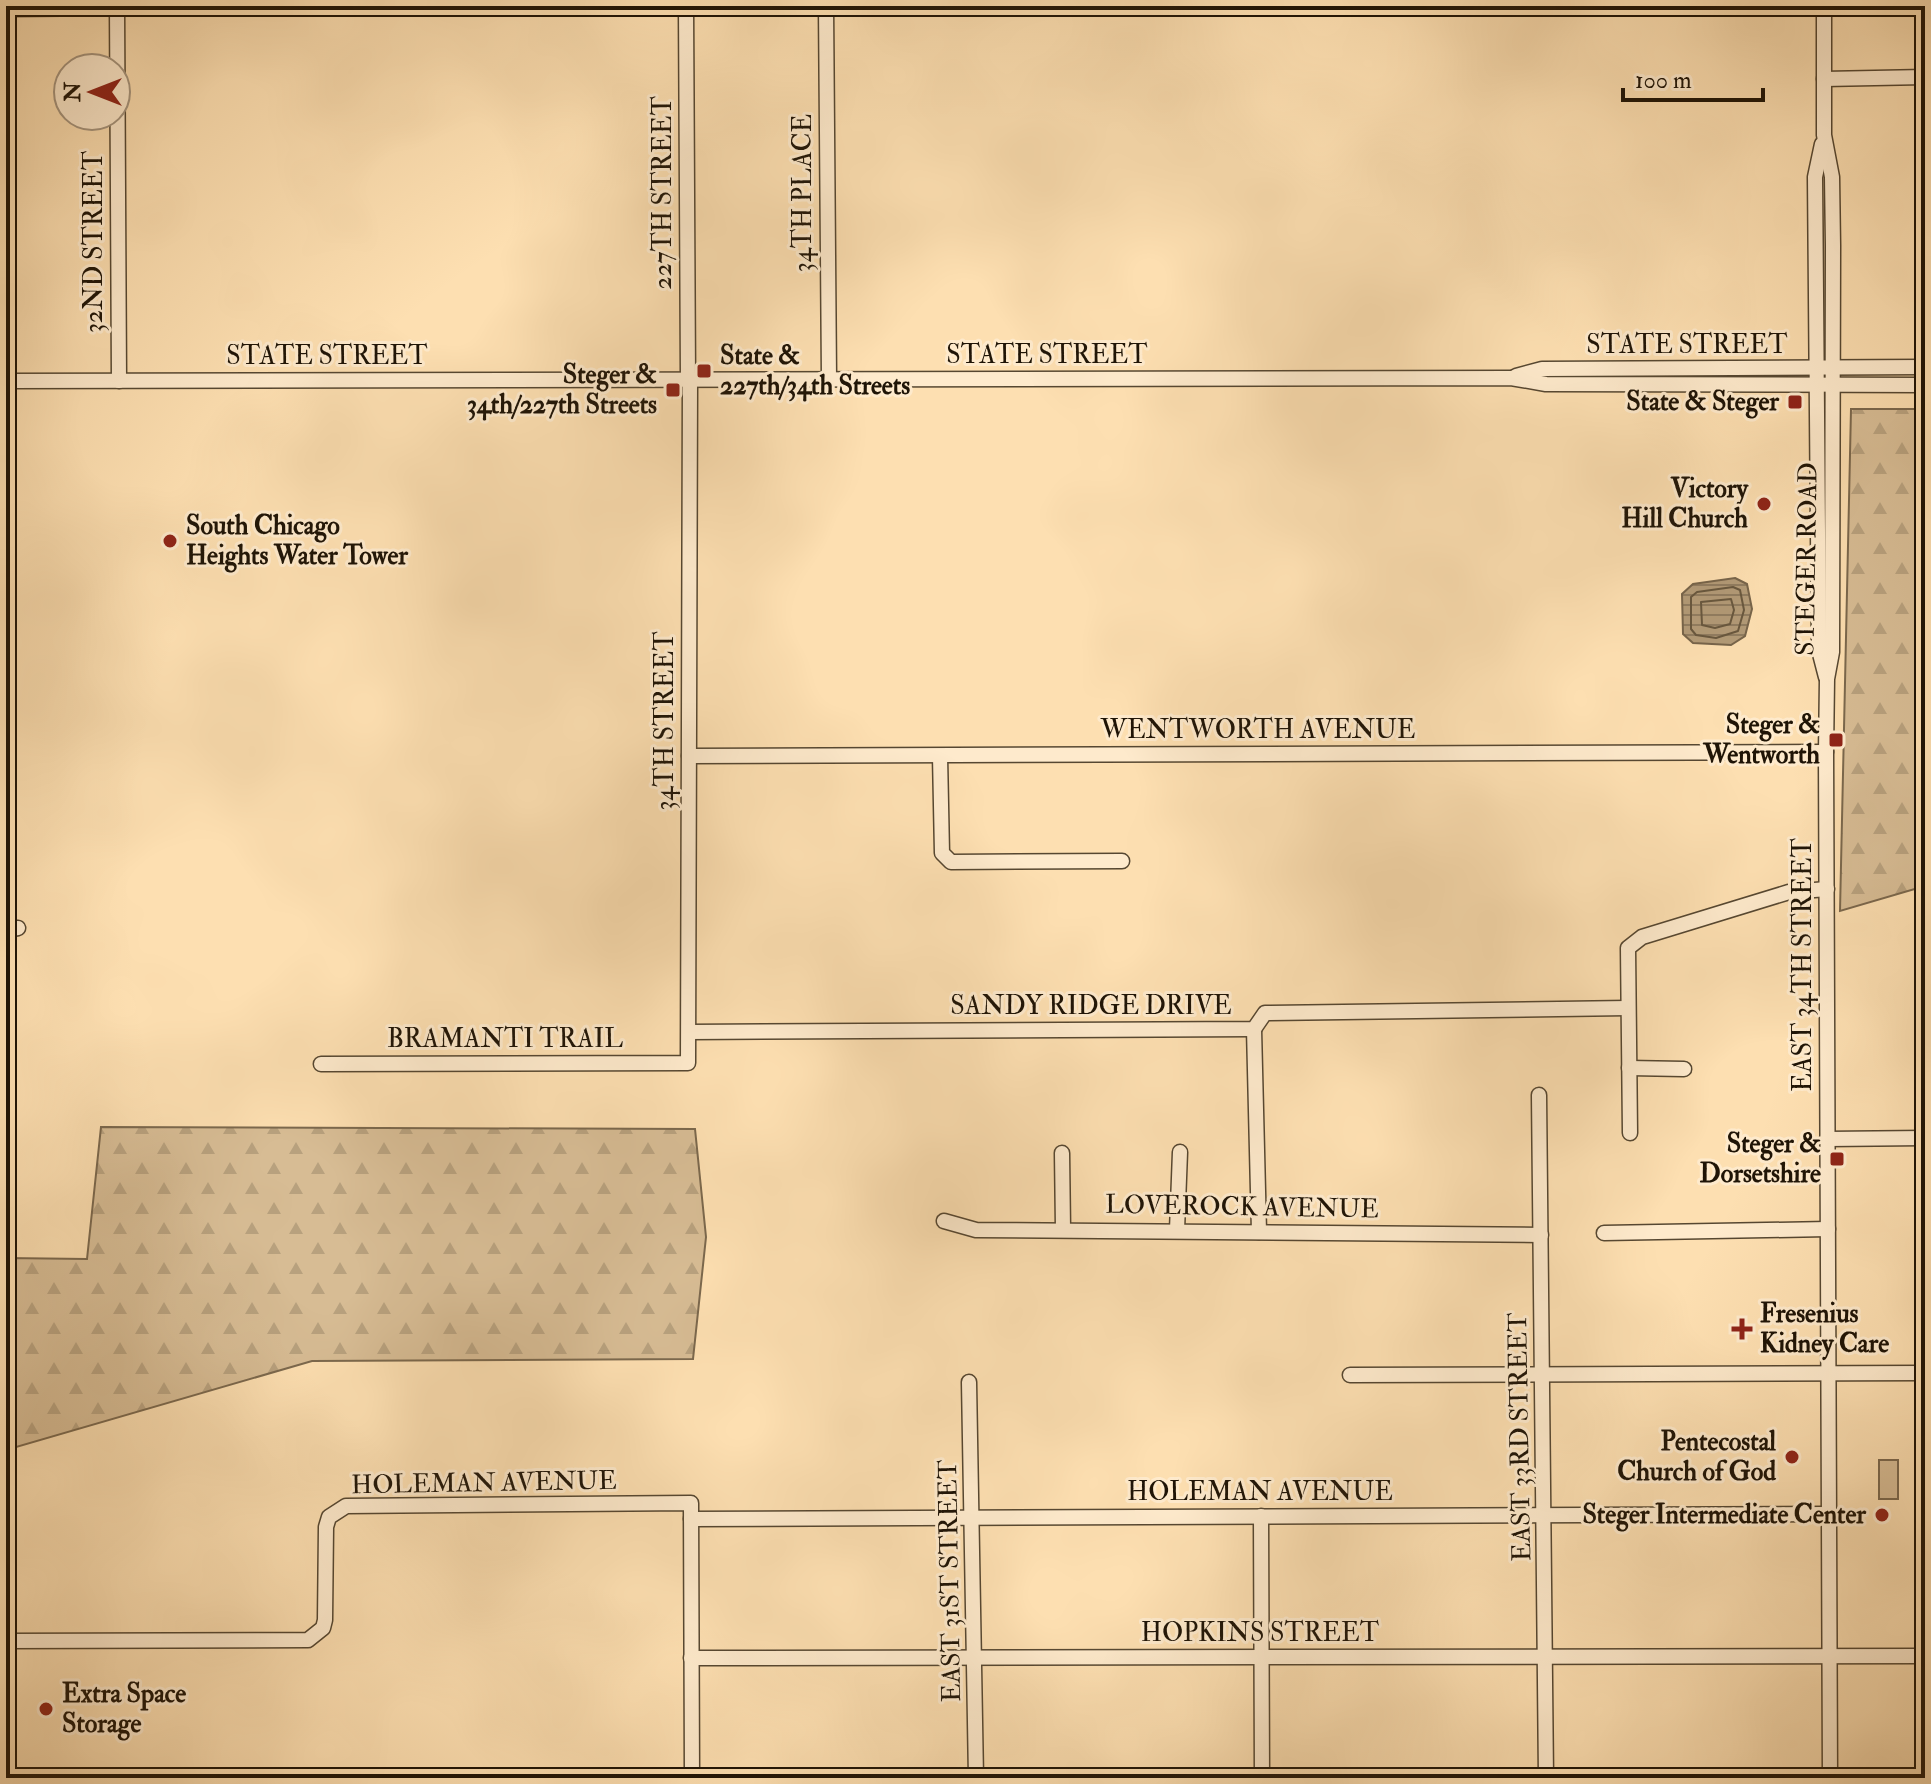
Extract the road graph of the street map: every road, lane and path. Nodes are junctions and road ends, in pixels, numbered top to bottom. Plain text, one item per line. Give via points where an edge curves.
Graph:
1 (686, 6) edge
2 (826, 6) edge
3 (1824, 6) edge
4 (117, 7) edge
5 (6, 9) edge
6 (1925, 77) edge
7 (1824, 79) junction
8 (1824, 135) junction
9 (1816, 367) junction
10 (1834, 367) junction
11 (1925, 367) edge
12 (1511, 378) junction
13 (829, 379) junction
14 (689, 380) junction
15 (6, 381) edge
16 (119, 381) junction
17 (1925, 385) edge
18 (1816, 386) junction
19 (1834, 387) junction
20 (1827, 679) junction
21 (1826, 752) junction
22 (689, 756) junction
23 (940, 756) junction
24 (1122, 861) dead end
25 (1827, 889) junction
26 (1628, 1008) junction
27 (1254, 1029) junction
28 (689, 1032) junction
29 (688, 1063) joint
30 (321, 1064) dead end
31 (1629, 1068) junction
32 (1684, 1069) dead end
33 (1539, 1095) dead end
34 (1630, 1133) dead end
35 (1925, 1138) edge
36 (1827, 1139) junction
37 (1180, 1152) dead end
38 (1062, 1153) dead end
39 (944, 1221) dead end
40 (1063, 1229) junction
41 (1828, 1229) junction
42 (1177, 1230) junction
43 (1259, 1232) junction
44 (1604, 1233) dead end
45 (1541, 1235) junction
46 (1543, 1372) junction
47 (1925, 1373) edge
48 (1828, 1374) junction
49 (1350, 1375) dead end
50 (969, 1382) dead end
51 (1829, 1514) junction
52 (1545, 1515) junction
53 (1261, 1516) junction
54 (974, 1517) junction
55 (691, 1519) junction
56 (6, 1641) edge
57 (1546, 1656) junction
58 (1829, 1656) junction
59 (1925, 1656) edge
60 (975, 1657) junction
61 (1261, 1657) junction
62 (691, 1658) junction
63 (692, 1778) edge
64 (976, 1778) edge
65 (1262, 1778) edge
66 (1546, 1778) edge
67 (1830, 1778) edge

1 - 14 street, 227TH STREET
2 - 13 street, 34TH PLACE
3 - 7 street, STEGER ROAD
4 - 5 street
4 - 16 street, 32ND STREET
6 - 7 street
7 - 8 street, STEGER ROAD
8 - 9 street, STEGER ROAD via 1815,177
8 - 10 street, STEGER ROAD via 1832,177
9 - 10 street, STATE STREET
9 - 12 street, STATE STREET via 1542,369
9 - 18 street, STEGER ROAD
10 - 11 street, STATE STREET
10 - 19 street, STEGER ROAD
12 - 13 street, STATE STREET
12 - 18 street, STATE STREET via 1546,384
13 - 14 street, STATE STREET
14 - 16 street, STATE STREET
14 - 22 street, 34TH STREET
15 - 16 street, STATE STREET
17 - 19 street, STATE STREET
18 - 19 street, STATE STREET
18 - 20 street, STEGER ROAD via 1819,650
19 - 20 street, STEGER ROAD via 1832,652
20 - 21 street, EAST 34TH STREET
21 - 23 street, WENTWORTH AVENUE
21 - 25 street, EAST 34TH STREET
22 - 23 street, WENTWORTH AVENUE
22 - 28 street, 34TH STREET
23 - 24 street via 942,853 951,862
25 - 26 street via 1789,892 1642,937 1628,948
25 - 36 street, EAST 34TH STREET
26 - 27 street, SANDY RIDGE DRIVE via 1265,1013
26 - 31 street
27 - 28 street, SANDY RIDGE DRIVE
27 - 43 street
28 - 29 street, 34TH STREET
29 - 30 street, BRAMANTI TRAIL
31 - 32 street
31 - 34 street
33 - 45 street, EAST 33RD STREET
35 - 36 street
36 - 41 street, EAST 34TH STREET
37 - 42 street
38 - 40 street
39 - 40 street, LOVEROCK AVENUE via 976,1230
40 - 42 street, LOVEROCK AVENUE
41 - 44 street
41 - 48 street, EAST 34TH STREET
42 - 43 street, LOVEROCK AVENUE
43 - 45 street, LOVEROCK AVENUE
45 - 46 street, EAST 33RD STREET
46 - 48 street
46 - 49 street
46 - 52 street, EAST 33RD STREET
47 - 48 street
48 - 51 street, EAST 34TH STREET
50 - 54 street, EAST 31ST STREET
51 - 52 street, HOLEMAN AVENUE
51 - 58 street, EAST 34TH STREET
52 - 53 street, HOLEMAN AVENUE
52 - 57 street, EAST 33RD STREET
53 - 54 street, HOLEMAN AVENUE
53 - 61 street
54 - 55 street, HOLEMAN AVENUE
54 - 60 street, EAST 31ST STREET
55 - 56 street, HOLEMAN AVENUE via 691,1503 346,1506 329,1517 326,1527 325,1620 308,1640
55 - 62 street
57 - 58 street, HOPKINS STREET
57 - 61 street, HOPKINS STREET
57 - 66 street, EAST 33RD STREET
58 - 59 street, HOPKINS STREET
58 - 67 street, EAST 34TH STREET
60 - 61 street, HOPKINS STREET
60 - 62 street, HOPKINS STREET
60 - 64 street, EAST 31ST STREET
61 - 65 street
62 - 63 street

